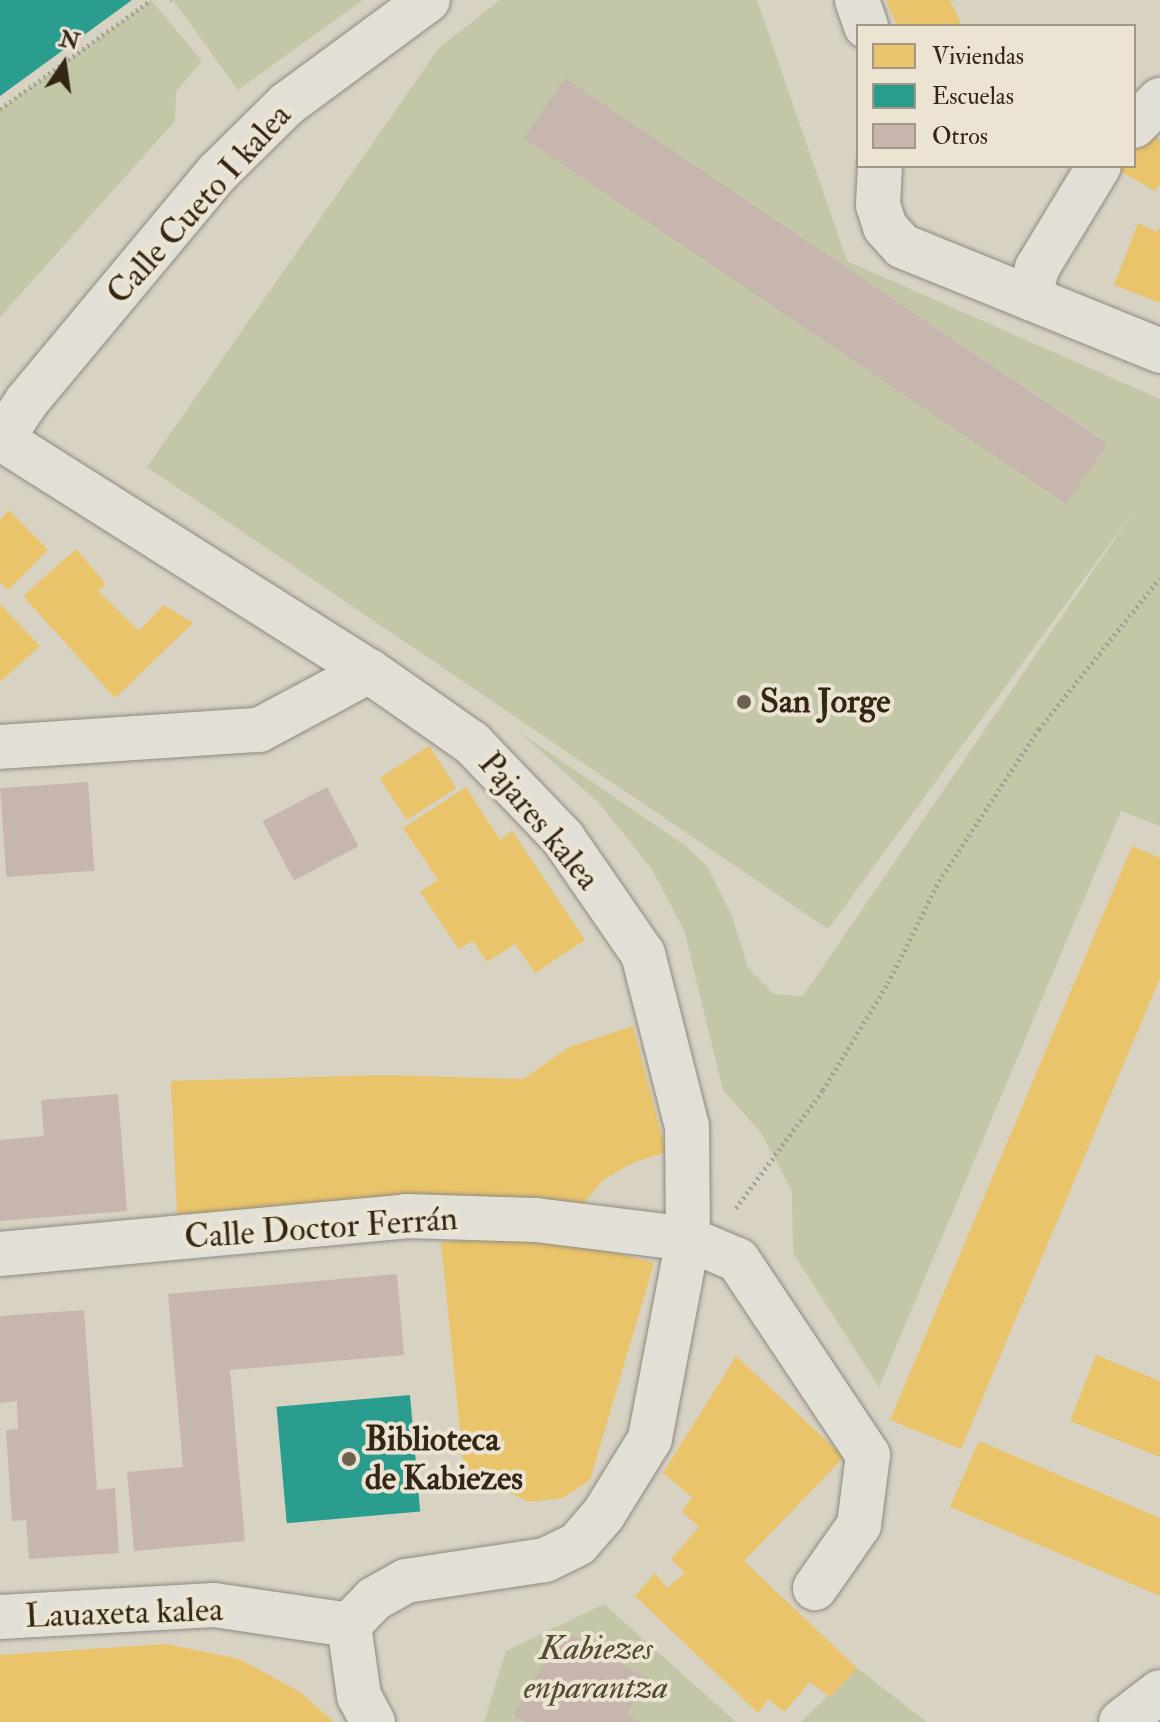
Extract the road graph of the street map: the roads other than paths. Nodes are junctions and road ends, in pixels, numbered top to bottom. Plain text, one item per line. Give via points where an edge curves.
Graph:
1 (428, 0) edge
2 (857, 0) edge
3 (865, 24) edge
4 (1160, 100) edge
5 (1136, 124) edge
6 (880, 168) edge
7 (1098, 168) edge
8 (1030, 298) junction
9 (1160, 351) edge
10 (1, 438) edge
11 (369, 671) junction
12 (0, 747) edge
13 (688, 1239) junction
14 (0, 1254) edge
15 (815, 1588) dead end
16 (0, 1617) edge
17 (349, 1625) junction
18 (1160, 1692) edge
19 (373, 1722) edge
20 (1121, 1722) edge

1 - 10 street, Calle Cueto I kalea via 287,104 217,173
2 - 3 street
4 - 5 street
6 - 8 street via 878,205 885,227 902,246
7 - 8 street via 1037,268
8 - 9 street
10 - 11 street, Pajares kalea
11 - 12 street via 259,730
11 - 13 street, Pajares kalea via 483,754 563,838 643,954 687,1126
13 - 14 street, Calle Doctor Ferrán via 605,1233 536,1220 406,1216
13 - 15 street, Calle Doctor Ferrán via 738,1260 868,1455 859,1525
13 - 17 street, Pajares kalea via 650,1439 603,1515 578,1544 545,1560 406,1581 374,1599
16 - 17 street, Lauaxeta kalea via 214,1605
17 - 19 street via 359,1696
18 - 20 street

